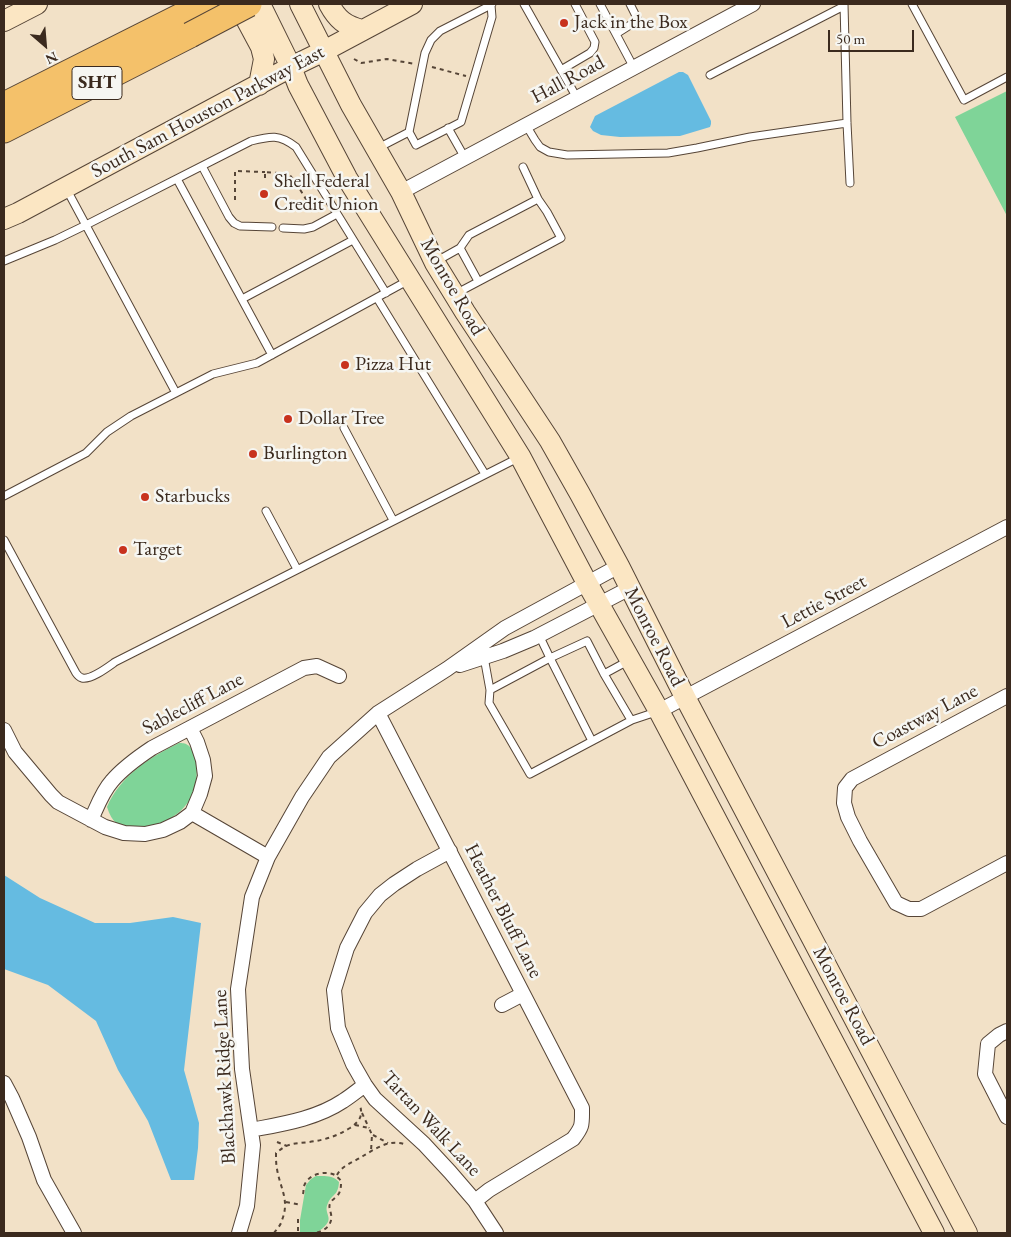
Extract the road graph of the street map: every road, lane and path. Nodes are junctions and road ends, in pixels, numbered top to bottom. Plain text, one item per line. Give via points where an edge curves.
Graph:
1 (37, 4) edge
2 (205, 4) edge
3 (238, 4) edge
4 (249, 4) edge
5 (260, 4) edge
6 (300, 4) edge
7 (328, 4) edge
8 (412, 4) edge
9 (491, 4) edge
10 (524, 4) edge
11 (575, 4) edge
12 (600, 4) edge
13 (630, 4) edge
14 (753, 4) edge
15 (843, 4) edge
16 (912, 4) edge
17 (4, 21) edge
18 (184, 26) junction
19 (362, 30) junction
20 (616, 34) junction
21 (324, 51) junction
22 (291, 67) junction
23 (634, 68) junction
24 (561, 70) junction
25 (710, 75) dead end
26 (1007, 77) edge
27 (259, 85) junction
28 (577, 98) junction
29 (4, 106) edge
30 (847, 123) junction
31 (526, 125) junction
32 (448, 128) junction
33 (4, 130) edge
34 (409, 132) junction
35 (376, 148) junction
36 (465, 158) junction
37 (202, 166) junction
38 (523, 167) dead end
39 (266, 172) junction
40 (312, 173) junction
41 (177, 178) junction
42 (265, 178) dead end
43 (296, 183) junction
44 (850, 183) dead end
45 (66, 187) junction
46 (401, 192) junction
47 (234, 200) dead end
48 (538, 200) junction
49 (309, 204) dead end
50 (337, 214) junction
51 (4, 219) edge
52 (86, 225) junction
53 (272, 227) dead end
54 (283, 228) dead end
55 (353, 240) junction
56 (460, 248) junction
57 (4, 261) edge
58 (435, 262) junction
59 (410, 280) junction
60 (478, 281) junction
61 (386, 293) junction
62 (454, 294) junction
63 (242, 298) junction
64 (377, 298) junction
65 (272, 355) junction
66 (176, 393) junction
67 (344, 428) dead end
68 (550, 441) junction
69 (520, 456) junction
70 (485, 474) junction
71 (4, 496) edge
72 (266, 511) dead end
73 (393, 520) junction
74 (1007, 528) edge
75 (4, 540) edge
76 (619, 566) junction
77 (298, 569) junction
78 (587, 582) junction
79 (630, 588) junction
80 (600, 604) junction
81 (540, 635) junction
82 (484, 657) junction
83 (550, 658) junction
84 (630, 659) junction
85 (447, 668) junction
86 (604, 674) junction
87 (339, 676) dead end
88 (490, 690) junction
89 (1007, 696) edge
90 (685, 697) junction
91 (659, 711) junction
92 (378, 713) junction
93 (630, 720) junction
94 (190, 728) junction
95 (4, 730) edge
96 (592, 741) junction
97 (192, 813) junction
98 (91, 820) junction
99 (450, 852) junction
100 (268, 857) junction
101 (1007, 863) edge
102 (783, 884) junction
103 (757, 897) junction
104 (523, 994) junction
105 (502, 1005) dead end
106 (1003, 1033) edge
107 (880, 1067) junction
108 (855, 1081) junction
109 (4, 1083) edge
110 (365, 1085) junction
111 (359, 1100) dead end
112 (362, 1113) junction
113 (1007, 1116) edge
114 (354, 1125) junction
115 (369, 1128) junction
116 (251, 1130) junction
117 (372, 1135) junction
118 (277, 1142) dead end
119 (388, 1144) junction
120 (406, 1145) dead end
121 (287, 1146) junction
122 (371, 1151) junction
123 (336, 1176) junction
124 (303, 1194) dead end
125 (475, 1201) junction
126 (285, 1202) junction
127 (301, 1205) dead end
128 (298, 1219) dead end
129 (74, 1233) edge
130 (239, 1233) edge
131 (274, 1233) edge
132 (298, 1233) edge
133 (315, 1233) edge
134 (496, 1233) edge
135 (934, 1233) edge
136 (967, 1233) edge

1 - 17 main road
2 - 18 highway, SHT
3 - 27 main road via 261,47 264,59
4 - 18 highway, SHT, bridge
5 - 22 main road, Monroe Road
6 - 21 main road, Monroe Road
7 - 19 main road via 343,23
8 - 19 main road, South Sam Houston Parkway East
9 - 32 lane via 492,17 461,122
9 - 34 lane via 440,31 431,40 425,53
10 - 24 lane
11 - 24 lane via 595,42 594,48
12 - 20 lane
13 - 20 lane via 638,20
14 - 23 street, Hall Road
15 - 25 lane
15 - 30 lane
16 - 26 lane via 964,100
18 - 29 highway, SHT
18 - 33 highway, SHT
19 - 21 main road, South Sam Houston Parkway East
20 - 23 lane
21 - 22 main road, South Sam Houston Parkway East
21 - 35 main road, Monroe Road
22 - 27 main road, South Sam Houston Parkway East
22 - 59 main road, Monroe Road via 347,178
23 - 28 street, Hall Road
24 - 28 lane
27 - 45 main road, South Sam Houston Parkway East
28 - 31 street, Hall Road
30 - 31 lane via 668,152 567,155 540,147
30 - 44 lane
31 - 36 street, Hall Road
32 - 34 lane via 416,145
32 - 36 lane
34 - 35 lane
35 - 46 main road, Monroe Road
36 - 46 street, Hall Road
37 - 40 lane via 251,141 268,137 286,140 296,147
37 - 41 lane
37 - 53 lane via 234,224
38 - 48 lane
39 - 42 path
39 - 43 path via 290,174
39 - 47 path via 236,171
40 - 43 path
40 - 50 lane
41 - 52 lane
41 - 63 lane
43 - 49 path
45 - 51 main road, South Sam Houston Parkway East
45 - 52 lane
46 - 58 main road, Monroe Road
48 - 56 lane via 469,235
48 - 60 lane via 561,238
50 - 54 lane via 312,227
50 - 55 lane
52 - 57 lane
52 - 66 lane
55 - 61 lane
55 - 63 lane
56 - 58 lane
56 - 60 lane
58 - 59 main road
58 - 62 main road, Monroe Road
59 - 61 lane
59 - 69 main road, Monroe Road
60 - 62 lane
61 - 64 lane
62 - 68 main road, Monroe Road
63 - 65 lane
64 - 65 lane
64 - 70 lane
65 - 66 lane via 254,364 213,374
66 - 71 lane via 107,432 86,453
67 - 73 lane
68 - 69 main road
68 - 76 main road, Monroe Road
69 - 70 lane
69 - 78 main road, Monroe Road
70 - 73 lane
72 - 77 lane
73 - 77 lane
74 - 90 street, Lettie Street
75 - 77 lane via 80,678 91,677
76 - 78 street, Blackhawk Ridge Lane
76 - 79 main road, Monroe Road
78 - 80 main road, Monroe Road
78 - 85 street, Blackhawk Ridge Lane via 506,628
79 - 80 street, Blackhawk Ridge Lane
79 - 90 main road, Monroe Road
80 - 81 street, Blackhawk Ridge Lane
80 - 84 main road, Monroe Road
81 - 82 street, Blackhawk Ridge Lane
81 - 83 lane
82 - 85 street, Blackhawk Ridge Lane
82 - 88 lane
83 - 86 lane via 586,640
83 - 88 lane
83 - 96 lane
84 - 86 lane
84 - 91 main road, Monroe Road
85 - 92 street, Blackhawk Ridge Lane
86 - 93 lane
87 - 94 street, Sablecliff Lane via 322,667 304,668
88 - 96 lane via 489,703 530,774
89 - 101 street, Coastway Lane via 852,779 845,788 844,803 860,841 896,903 909,909 921,909
90 - 91 street, Lettie Street
90 - 102 main road, Monroe Road
91 - 93 lane
91 - 103 main road, Monroe Road
92 - 99 street, Heather Bluff Lane
92 - 100 street, Blackhawk Ridge Lane via 328,757
93 - 96 lane
94 - 97 street via 203,760 204,776
94 - 98 street, Sablecliff Lane via 130,763 111,782
95 - 98 street via 15,752 51,795
97 - 98 street via 163,830 145,834 124,833
97 - 100 street
99 - 104 street, Heather Bluff Lane
99 - 110 street, Tartan Walk Lane via 417,869 380,895 365,913 347,948 334,990 338,1028
100 - 116 street, Blackhawk Ridge Lane via 252,897 238,989 242,1069
102 - 103 main road
102 - 107 main road, Monroe Road
103 - 108 main road, Monroe Road
104 - 105 street
104 - 125 street, Heather Bluff Lane via 582,1108 581,1129 573,1139
106 - 113 street via 988,1044 985,1074
107 - 108 main road
107 - 136 main road, Monroe Road
108 - 135 main road, Monroe Road
109 - 129 street via 29,1137 44,1180
110 - 116 street via 342,1102 302,1120
110 - 125 street, Tartan Walk Lane
111 - 112 path
112 - 114 path
112 - 115 path
114 - 115 path
114 - 121 path via 330,1138
115 - 117 path
116 - 130 street, Blackhawk Ridge Lane via 247,1206
117 - 119 path
117 - 122 path
118 - 121 path
119 - 120 path
119 - 122 path
121 - 126 path via 276,1153 276,1168
122 - 123 path
123 - 124 path via 316,1174 304,1184
123 - 133 path via 341,1181 341,1189 329,1207 331,1222 327,1228
125 - 134 street, Tartan Walk Lane
126 - 127 path
126 - 131 path via 282,1222
128 - 132 path

